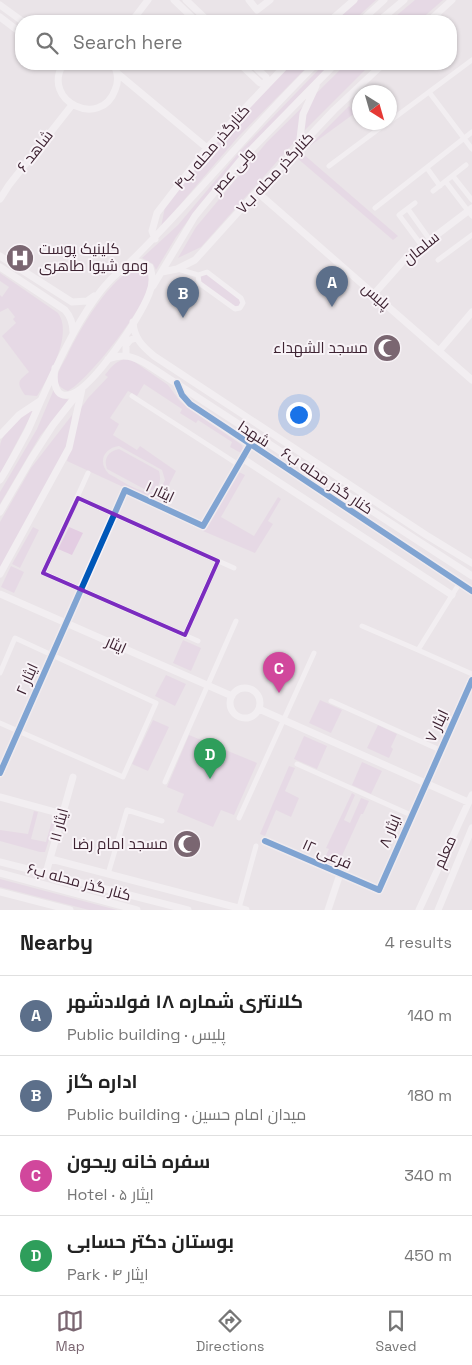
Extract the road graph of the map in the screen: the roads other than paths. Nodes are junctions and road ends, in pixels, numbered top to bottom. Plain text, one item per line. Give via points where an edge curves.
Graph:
1 (148, 0) edge
2 (174, 0) edge
3 (186, 0) edge
4 (249, 0) edge
5 (270, 0) edge
6 (354, 0) edge
7 (384, 0) edge
8 (404, 0) edge
9 (452, 0) edge
10 (0, 5) edge
11 (137, 15) edge
12 (190, 15) edge
13 (202, 15) edge
14 (337, 15) edge
15 (368, 15) edge
16 (387, 15) edge
17 (436, 15) edge
18 (15, 16) edge
19 (0, 17) edge
20 (15, 28) edge
21 (472, 60) edge
22 (60, 70) edge
23 (116, 70) edge
24 (246, 70) edge
25 (258, 70) edge
26 (281, 70) edge
27 (310, 70) edge
28 (329, 70) edge
29 (377, 70) edge
30 (117, 73) junction
31 (318, 80) junction
32 (267, 84) junction
33 (429, 92) junction
34 (72, 105) junction
35 (397, 116) edge
36 (378, 130) edge
37 (472, 132) edge
38 (464, 138) junction
39 (206, 148) junction
40 (299, 148) junction
41 (472, 149) edge
42 (466, 165) dead end
43 (329, 166) dead end
44 (427, 168) junction
45 (453, 176) junction
46 (446, 182) junction
47 (440, 186) junction
48 (433, 191) dead end
49 (256, 192) junction
50 (0, 199) edge
51 (472, 200) edge
52 (415, 203) dead end
53 (374, 208) dead end
54 (408, 209) junction
55 (471, 212) edge
56 (472, 235) edge
57 (155, 239) junction
58 (430, 240) junction
59 (422, 246) junction
60 (0, 256) edge
61 (194, 260) junction
62 (438, 260) dead end
63 (0, 267) edge
64 (125, 268) junction
65 (178, 269) junction
66 (162, 272) junction
67 (191, 272) junction
68 (198, 275) junction
69 (101, 292) junction
70 (150, 293) junction
71 (374, 294) junction
72 (72, 302) junction
73 (65, 310) junction
74 (472, 312) edge
75 (133, 322) junction
76 (73, 334) junction
77 (136, 338) junction
78 (439, 352) junction
79 (126, 355) junction
80 (107, 359) junction
81 (55, 368) junction
82 (472, 380) edge
83 (88, 382) junction
84 (177, 383) junction
85 (82, 389) junction
86 (132, 396) dead end
87 (41, 401) junction
88 (0, 435) edge
89 (250, 445) junction
90 (240, 461) junction
91 (88, 473) dead end
92 (0, 480) edge
93 (364, 494) junction
94 (78, 498) junction
95 (358, 502) junction
96 (0, 512) edge
97 (114, 514) junction
98 (218, 560) junction
99 (472, 563) edge
100 (234, 568) dead end
101 (0, 574) edge
102 (472, 576) edge
103 (459, 584) junction
104 (81, 589) junction
105 (472, 591) edge
106 (0, 594) edge
107 (452, 595) junction
108 (236, 621) dead end
109 (65, 622) junction
110 (362, 626) dead end
111 (184, 635) junction
112 (198, 641) dead end
113 (418, 650) junction
114 (314, 653) dead end
115 (51, 655) junction
116 (0, 672) edge
117 (472, 674) edge
118 (472, 680) edge
119 (206, 685) junction
120 (232, 696) junction
121 (331, 701) dead end
122 (259, 709) junction
123 (283, 720) junction
124 (0, 723) edge
125 (18, 730) junction
126 (440, 750) junction
127 (297, 764) dead end
128 (0, 772) edge
129 (73, 777) dead end
130 (165, 782) dead end
131 (425, 783) junction
132 (0, 797) edge
133 (470, 798) edge
134 (62, 814) junction
135 (411, 815) junction
136 (240, 818) dead end
137 (162, 821) dead end
138 (472, 828) edge
139 (265, 841) dead end
140 (256, 846) dead end
141 (51, 859) junction
142 (0, 862) edge
143 (0, 873) edge
144 (46, 873) junction
145 (108, 874) junction
146 (340, 874) junction
147 (379, 890) joint
148 (0, 892) edge
149 (243, 909) edge
150 (70, 910) edge
151 (138, 910) edge
152 (188, 910) edge
153 (328, 910) edge
154 (420, 910) edge
155 (438, 910) edge

1 - 11 street
2 - 12 street
3 - 13 street
4 - 5 street via 257,10
6 - 14 street
7 - 15 street
8 - 16 street
9 - 17 street
10 - 18 street
19 - 20 street
21 - 33 street
22 - 34 street via 59,89
23 - 30 street
24 - 32 street via 260,83
25 - 32 street via 266,77
26 - 32 street, کنارگذر محله ب۴
27 - 57 street, ولی عصر
28 - 31 street, ولی عصر
29 - 40 street, کنارگذر محله ب۷
30 - 34 street via 118,83 105,104 91,109
30 - 39 street
31 - 40 street via 303,114
31 - 66 street, ولی عصر via 240,161 195,216
32 - 39 street, کنارگذر محله ب۴
33 - 35 street
33 - 38 street
34 - 50 street, شاهد ۶
36 - 43 street
37 - 38 street
38 - 41 street
38 - 44 street
39 - 57 street, کنارگذر محله ب۴ via 157,213 152,231
40 - 49 street, کنارگذر محله ب۷
42 - 45 street
44 - 47 street
44 - 53 street
45 - 46 street
45 - 51 street
46 - 47 street
46 - 55 street
47 - 48 street
49 - 61 street, کنارگذر محله ب۷
49 - 71 street, پلیس
52 - 54 street
54 - 58 street
54 - 59 street via 399,215
55 - 58 street, سلمان
56 - 62 street
57 - 64 street, ولی عصر
58 - 59 street, سلمان
59 - 71 street, سلمان via 405,259
60 - 72 street
61 - 65 street, کنارگذر محله ب۷
61 - 67 street
63 - 73 street
64 - 69 street, ولی عصر
64 - 70 street via 139,262 150,267 153,281
65 - 66 street, کنارگذر محله ب۷
65 - 67 street
66 - 70 street, ولی عصر
67 - 68 street
68 - 68 street via 199,283 235,309 240,308 241,298 207,272
69 - 72 street via 87,301
69 - 76 street
70 - 75 street, ولی عصر
71 - 78 street, پلیس
72 - 73 street via 71,310
73 - 76 street via 73,325
74 - 78 street
75 - 77 street
75 - 80 street, ولی عصر
76 - 81 street
77 - 79 street via 126,345
77 - 93 street, شهدا via 154,356
78 - 82 street, پلیس
79 - 80 street
79 - 84 street, شهدا
80 - 83 street, ولی عصر
81 - 83 street via 53,383 65,395 72,394
81 - 87 street
83 - 85 street
84 - 89 street, کنار گذر محله ب۶ via 190,404
84 - 95 street, شهدا
85 - 96 street via 44,439
85 - 101 street via 68,448
86 - 90 street
87 - 88 street via 19,415
87 - 92 street
89 - 90 street, ایثار ۱
89 - 103 street, کنار گذر محله ب۶
90 - 97 street, ایثار ۱ via 203,526 126,490
90 - 107 street
91 - 94 street
93 - 95 street
93 - 99 street, شهدا
94 - 97 street
94 - 104 street via 43,573
95 - 102 street, شهدا
97 - 98 street
97 - 104 street, ایثار ۱
98 - 100 street
98 - 111 street
103 - 105 street, کنار گذر محله ب۶
103 - 107 street
104 - 109 street, ایثار ۱
104 - 111 street
106 - 109 street, ایثار
107 - 113 street
108 - 119 street
109 - 115 street, ایثار ۲
109 - 119 street, ایثار
110 - 113 street
111 - 112 street
113 - 117 street
114 - 123 street
115 - 116 street via 16,638
115 - 125 street, ایثار ۲
115 - 125 street via 156,703 123,777
118 - 126 street, ایثار ۷
119 - 120 street, ایثار
119 - 130 street
120 - 122 street via 239,689 253,690 260,700
120 - 122 street via 232,710 239,716 248,717
121 - 126 street
122 - 123 street
123 - 131 street
123 - 136 street
124 - 125 street
125 - 128 street, ایثار ۲
126 - 131 street, ایثار ۷
127 - 135 street
129 - 134 street, ایثار ۱۱
131 - 133 street
131 - 135 street, ایثار ۸
132 - 134 street
133 - 154 street, معلم
134 - 141 street, ایثار ۱۱
135 - 147 street, ایثار ۸
137 - 145 street via 128,810
138 - 155 street
139 - 146 street, فرعی ۱۲
140 - 149 street
141 - 144 street, ایثار ۱۱
141 - 145 street
142 - 144 street, کنار گذر محله ب۶
143 - 151 street
144 - 152 street, کنار گذر محله ب۶
145 - 149 street
146 - 147 street, فرعی ۱۲
146 - 153 street
148 - 150 street

